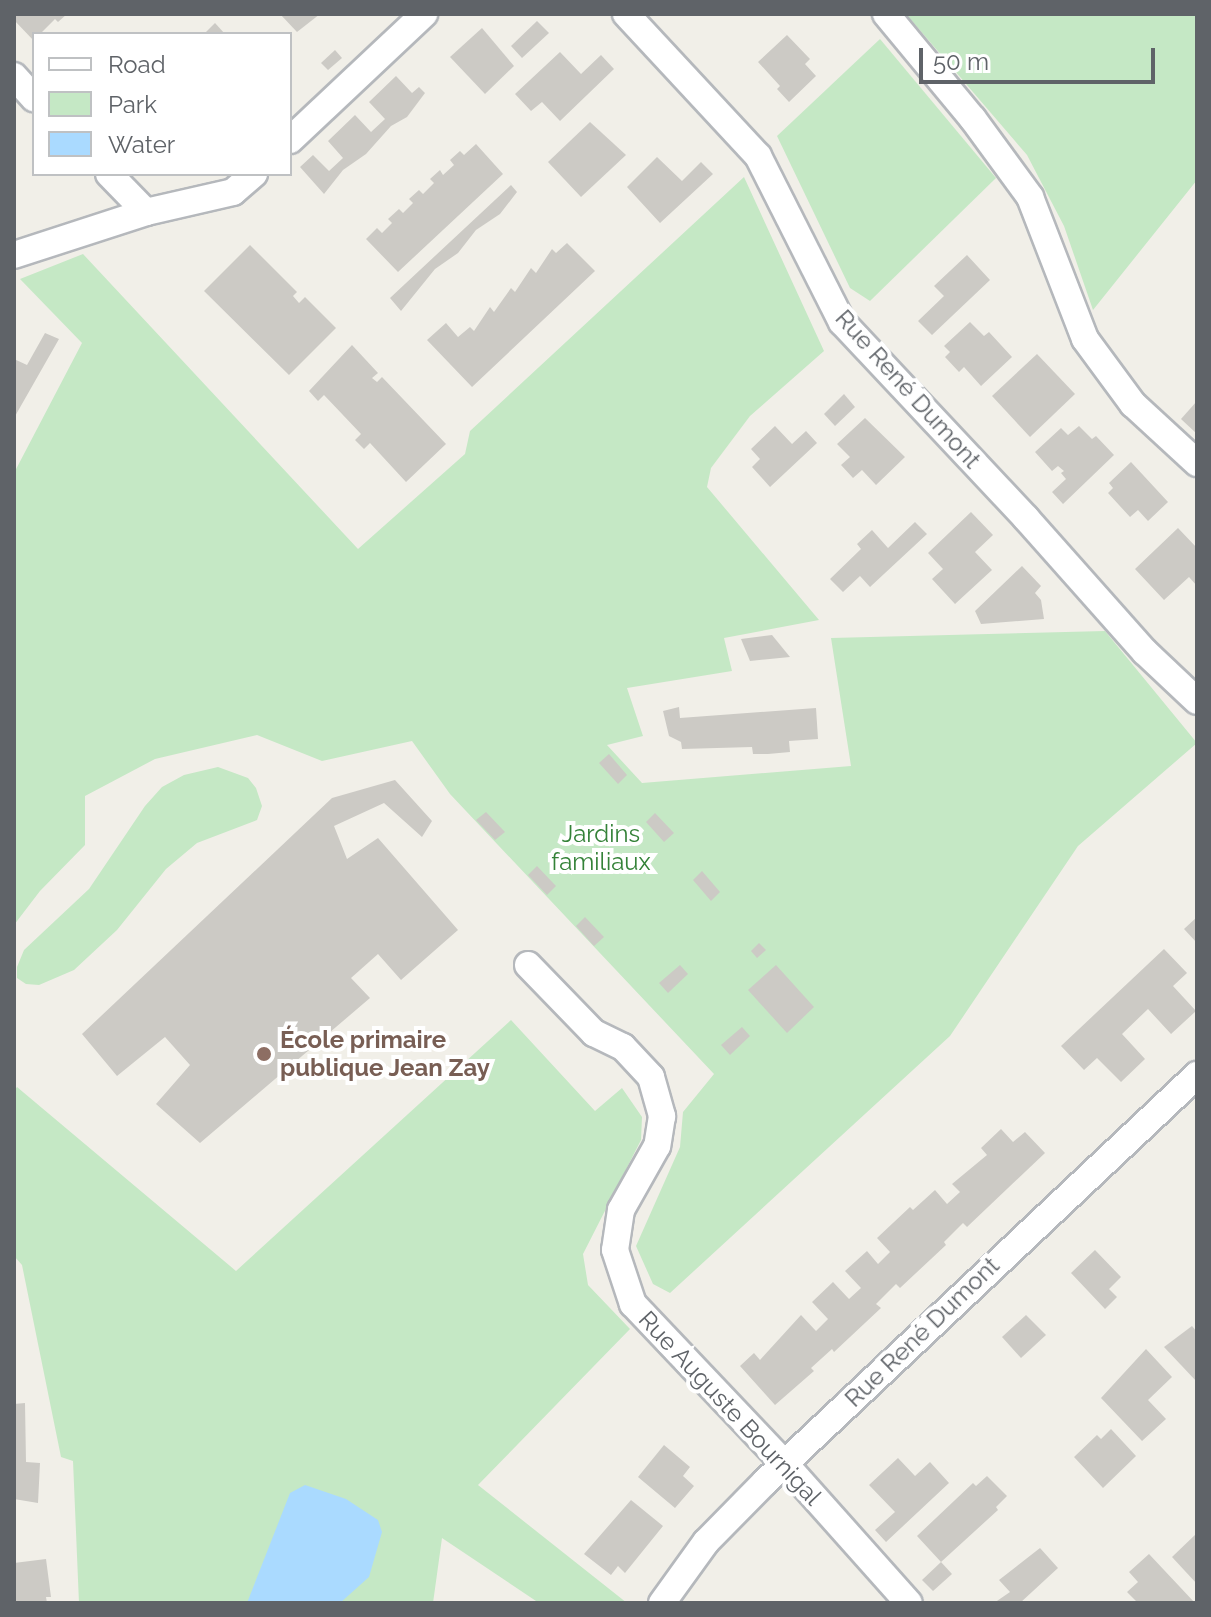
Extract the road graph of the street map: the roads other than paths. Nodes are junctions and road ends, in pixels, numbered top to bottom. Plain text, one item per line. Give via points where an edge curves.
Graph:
1 (424, 14) edge
2 (626, 14) edge
3 (886, 14) edge
4 (14, 76) edge
5 (32, 96) edge
6 (292, 138) edge
7 (111, 176) edge
8 (252, 176) edge
9 (146, 212) junction
10 (14, 255) edge
11 (1197, 463) edge
12 (1197, 701) edge
13 (528, 965) dead end
14 (1197, 1075) edge
15 (785, 1464) junction
16 (662, 1603) edge
17 (909, 1603) edge

1 - 6 street
2 - 12 street, Rue René Dumont via 758,156 842,322 1145,652
3 - 11 street via 1030,197 1085,339 1133,404
4 - 5 street
7 - 9 street
8 - 9 street via 233,192
9 - 10 street
13 - 15 street, Rue Auguste Bournigal via 594,1033 623,1047 651,1077 662,1116 657,1146 621,1210 615,1250 633,1304
14 - 15 street, Rue René Dumont
15 - 16 street, Rue René Dumont via 706,1542
15 - 17 street, Rue Auguste Bournigal

